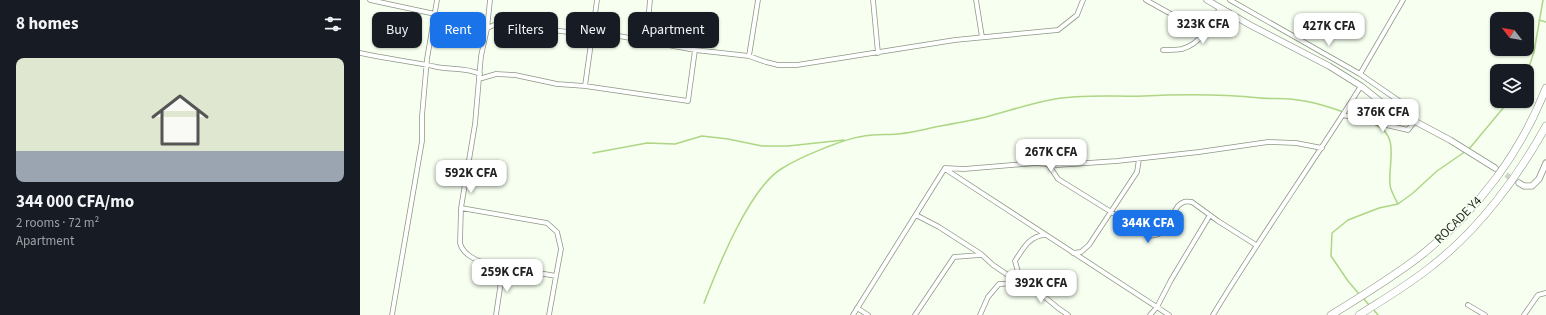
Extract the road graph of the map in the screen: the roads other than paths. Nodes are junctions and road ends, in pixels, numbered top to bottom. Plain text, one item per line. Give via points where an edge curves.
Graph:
1 (370, 0) edge
2 (437, 0) edge
3 (490, 0) edge
4 (597, 0) edge
5 (650, 0) edge
6 (758, 0) edge
7 (873, 0) edge
8 (976, 0) edge
9 (1083, 0) edge
10 (1146, 0) edge
11 (1208, 0) edge
12 (1230, 0) edge
13 (1240, 0) edge
14 (1403, 0) edge
15 (1238, 5) junction
16 (1220, 8) junction
17 (435, 12) edge
18 (595, 12) edge
19 (649, 12) edge
20 (430, 13) edge
21 (488, 22) joint
22 (487, 28) junction
23 (566, 32) edge
24 (1205, 33) junction
25 (982, 37) junction
26 (430, 45) edge
27 (590, 48) edge
28 (683, 48) edge
29 (695, 50) junction
30 (1163, 50) dead end
31 (360, 53) edge
32 (878, 53) junction
33 (749, 56) junction
34 (427, 64) junction
35 (1360, 74) junction
36 (479, 76) junction
37 (585, 86) junction
38 (1361, 86) junction
39 (1546, 88) edge
40 (1343, 115) junction
41 (1401, 117) junction
42 (1414, 122) junction
43 (1546, 126) edge
44 (1322, 148) junction
45 (1139, 159) junction
46 (1546, 163) edge
47 (1048, 164) junction
48 (945, 168) junction
49 (1495, 168) tunnel mouth
50 (1519, 183) tunnel mouth
51 (461, 208) junction
52 (1111, 212) junction
53 (916, 215) junction
54 (1210, 215) junction
55 (1045, 235) junction
56 (1256, 245) junction
57 (1073, 253) junction
58 (981, 254) junction
59 (503, 268) junction
60 (556, 276) junction
61 (1021, 283) junction
62 (1546, 292) edge
63 (1468, 305) dead end
64 (1157, 307) junction
65 (857, 308) junction
66 (392, 315) edge
67 (496, 315) edge
68 (549, 315) edge
69 (853, 315) edge
70 (868, 315) edge
71 (915, 315) edge
72 (980, 315) edge
73 (1068, 315) edge
74 (1150, 315) edge
75 (1169, 315) edge
76 (1213, 315) edge
77 (1331, 315) edge
78 (1359, 315) edge
79 (1485, 315) edge
80 (1524, 315) edge

1 - 20 street
2 - 17 street
3 - 21 street
4 - 18 street
5 - 19 street
6 - 33 street
7 - 32 street
8 - 25 street
9 - 25 street via 1077,15 1060,30
10 - 24 street
11 - 16 street
12 - 15 street
13 - 15 street
14 - 35 street
15 - 35 street
16 - 24 street
16 - 38 street via 1318,59
21 - 22 street
22 - 23 street via 499,22
22 - 36 street
24 - 30 street via 1181,49
25 - 32 street
26 - 34 street
27 - 37 street
28 - 29 street
29 - 33 street
29 - 37 street via 688,101
31 - 34 street
32 - 33 street via 797,65 766,62
34 - 36 street via 470,69
34 - 66 street via 422,141
35 - 41 street via 1405,105 1406,110
36 - 37 street via 515,75 557,84
36 - 51 street via 475,124
38 - 40 street
38 - 41 street
39 - 77 highway, ROCADE Y4 via 1517,148 1496,180 1452,228 1424,253
40 - 42 street via 1408,130
40 - 44 street
41 - 42 street
42 - 49 street via 1450,140
43 - 78 highway, ROCADE Y4 via 1507,188 1461,239 1433,265
44 - 45 street via 1296,143 1268,142
44 - 56 street
45 - 47 street
45 - 52 street via 1137,172
46 - 50 street via 1539,180 1532,186
47 - 48 street
47 - 52 street via 1058,179
48 - 53 street
48 - 55 street
51 - 59 street via 461,248 478,261
51 - 60 street via 547,223 557,232 561,249
52 - 54 street via 1150,236 1159,234 1182,202 1192,202
52 - 57 street via 1085,249
53 - 58 street
53 - 65 street
54 - 56 street
54 - 64 street
55 - 57 street
55 - 61 street via 1038,235 1029,240 1015,261
56 - 76 street
57 - 64 street
58 - 61 street
58 - 71 street via 954,257
59 - 60 street
59 - 67 street
60 - 68 street
61 - 72 street via 999,284 988,297
61 - 73 street
62 - 80 street via 1538,295
63 - 79 street
64 - 74 street
64 - 75 street
65 - 69 street
65 - 70 street

